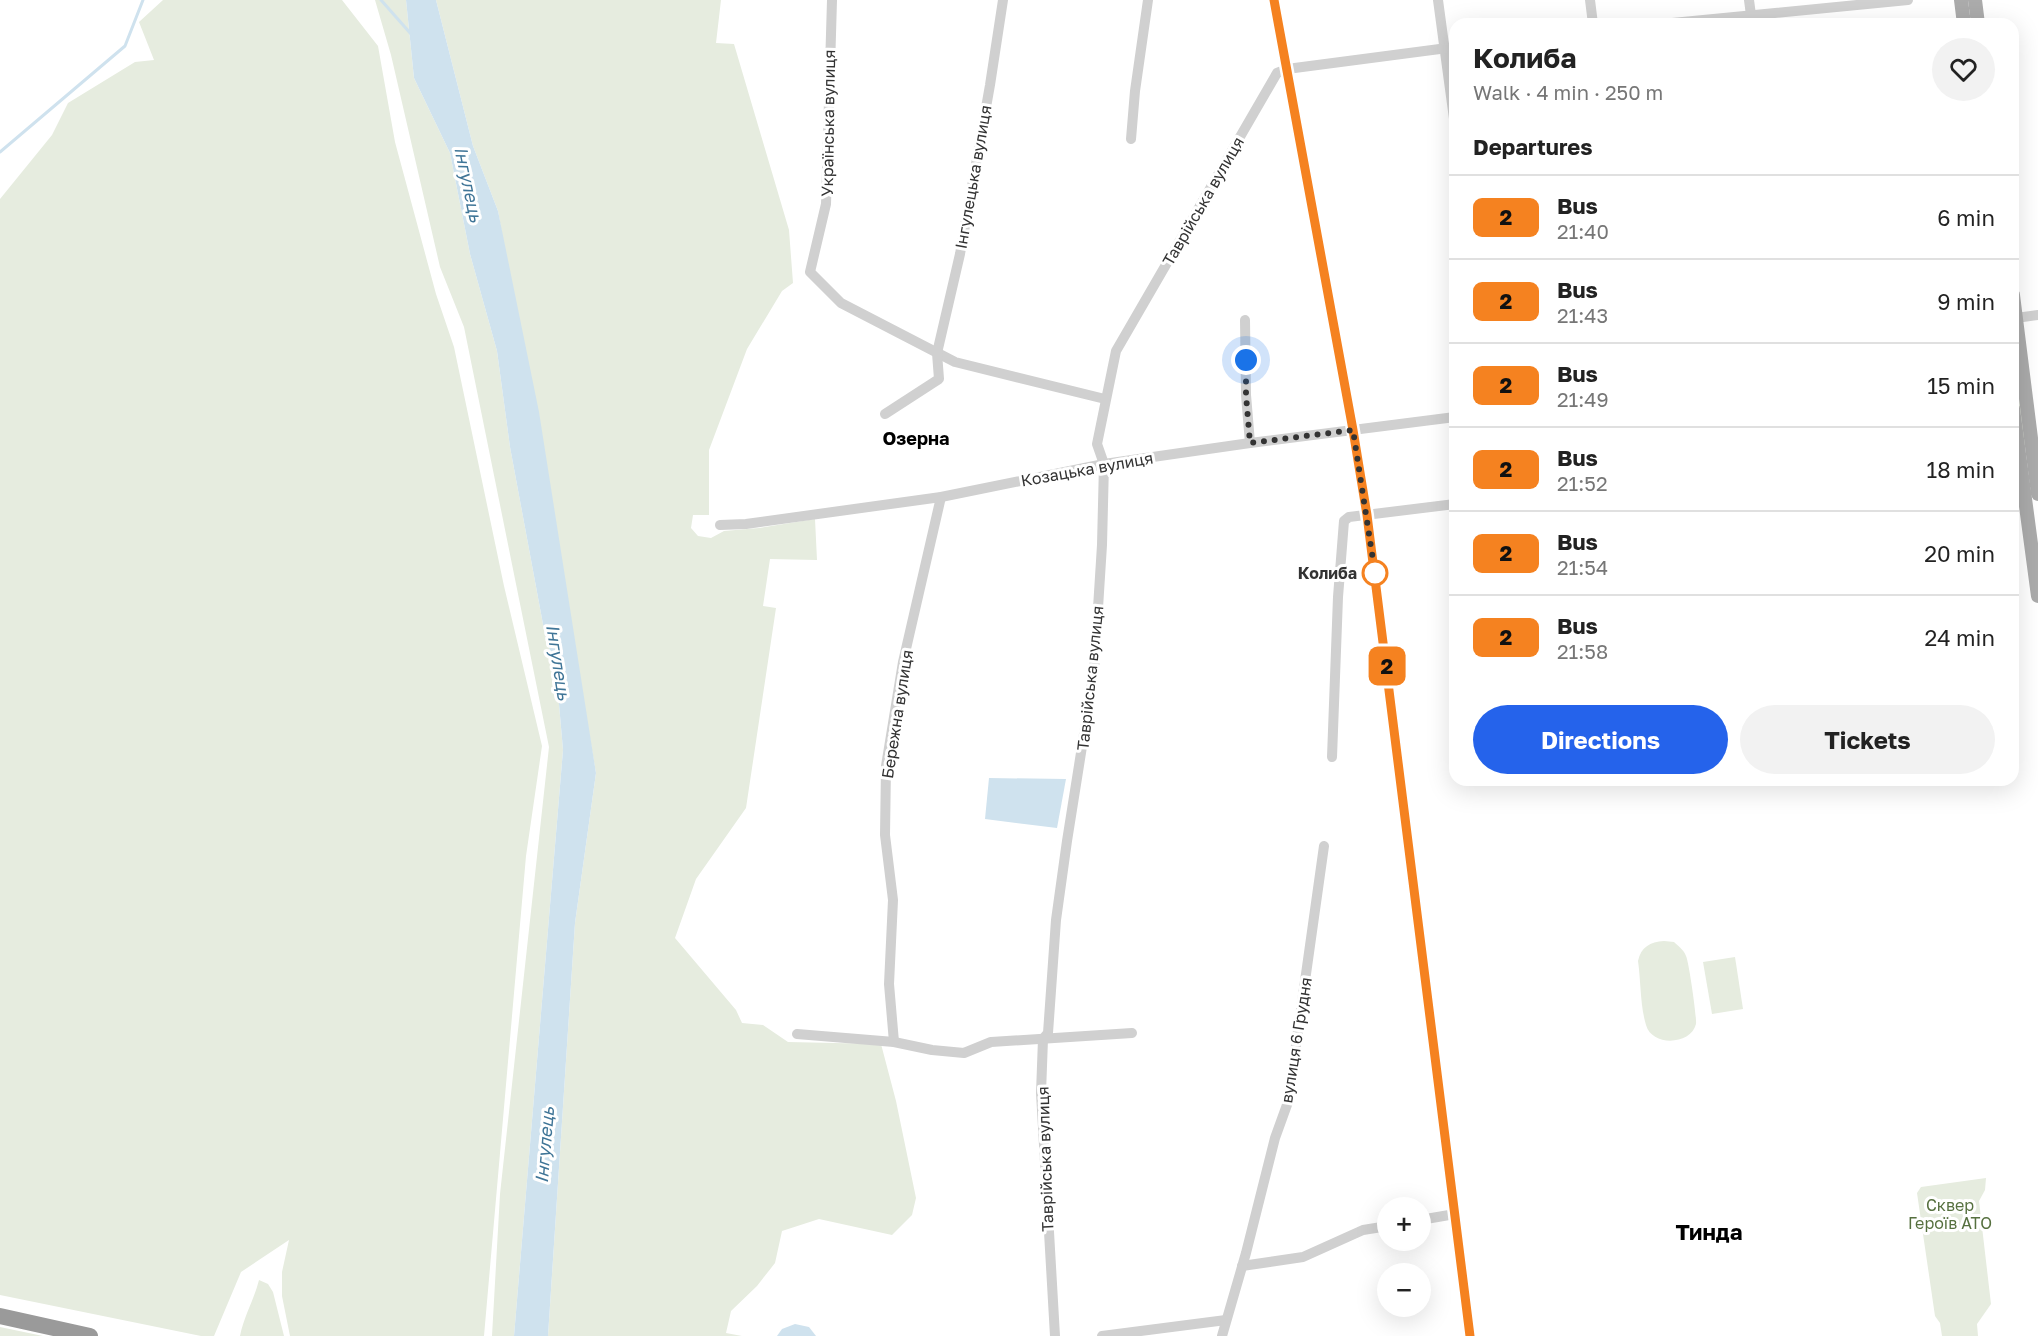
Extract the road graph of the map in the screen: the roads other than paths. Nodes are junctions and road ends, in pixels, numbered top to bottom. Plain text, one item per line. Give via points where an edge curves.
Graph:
1 (832, 0) edge
2 (1002, 0) edge
3 (1148, 0) edge
4 (1274, 0) edge
5 (1438, 0) edge
6 (1590, 0) edge
7 (1749, 0) edge
8 (1908, 0) edge
9 (1961, 0) edge
10 (1975, 0) edge
11 (1788, 12) junction
12 (1750, 15) junction
13 (1592, 18) edge
14 (1721, 18) edge
15 (1789, 18) edge
16 (1963, 18) edge
17 (1977, 18) edge
18 (1449, 44) edge
19 (1449, 48) edge
20 (1287, 69) junction
21 (1131, 139) dead end
22 (2038, 315) edge
23 (2019, 318) edge
24 (1245, 320) dead end
25 (937, 353) junction
26 (2019, 378) edge
27 (1105, 399) junction
28 (885, 414) dead end
29 (1449, 418) edge
30 (1353, 430) junction
31 (1250, 443) junction
32 (2019, 445) edge
33 (2027, 463) junction
34 (1104, 464) junction
35 (2038, 494) edge
36 (941, 497) junction
37 (1449, 505) edge
38 (1367, 515) junction
39 (2033, 518) edge
40 (720, 525) dead end
41 (2038, 596) edge
42 (1332, 757) dead end
43 (1324, 846) dead end
44 (1132, 1033) dead end
45 (796, 1034) dead end
46 (1043, 1039) junction
47 (894, 1042) junction
48 (1455, 1214) junction
49 (1431, 1218) edge
50 (1377, 1228) edge
51 (1242, 1266) junction
52 (0, 1316) edge
53 (1226, 1320) junction
54 (90, 1336) edge
55 (1055, 1336) edge
56 (1102, 1336) edge
57 (1222, 1336) edge
58 (1470, 1336) edge

1 - 25 street, Українська вулиця via 826,204 810,272 841,303
2 - 25 street, Інгулецька вулиця via 960,254
3 - 21 street
4 - 20 street
5 - 18 street
6 - 13 street
7 - 12 street
8 - 11 street
9 - 16 main road
10 - 17 main road
11 - 12 street
11 - 15 street
12 - 14 street
19 - 20 street
20 - 27 street, Таврійська вулиця via 1276,73 1116,351
20 - 30 street
22 - 23 street
24 - 31 street
25 - 27 street, Українська вулиця via 955,362
25 - 28 street via 939,379
26 - 33 main road
27 - 34 street, Таврійська вулиця via 1097,444
29 - 30 street, Козацька вулиця
30 - 31 street, Козацька вулиця
30 - 38 street
31 - 34 street, Козацька вулиця
32 - 33 main road
33 - 35 main road
33 - 39 main road
34 - 36 street, Козацька вулиця
34 - 46 street, Таврійська вулиця via 1094,671 1056,920 1048,1033
36 - 40 street, Козацька вулиця
36 - 47 street, Бережна вулиця via 903,662 886,766
37 - 38 street
38 - 42 street via 1344,521
38 - 48 street
39 - 41 main road
43 - 51 street, вулиця 6 Грудня via 1288,1102
44 - 46 street
45 - 47 street
46 - 47 street via 991,1042 964,1053
46 - 55 street, Таврійська вулиця via 1041,1093
48 - 49 street
48 - 58 street
50 - 51 street via 1363,1230 1303,1257
51 - 53 street, вулиця 6 Грудня
52 - 54 highway
53 - 56 street
53 - 57 street, вулиця 6 Грудня

